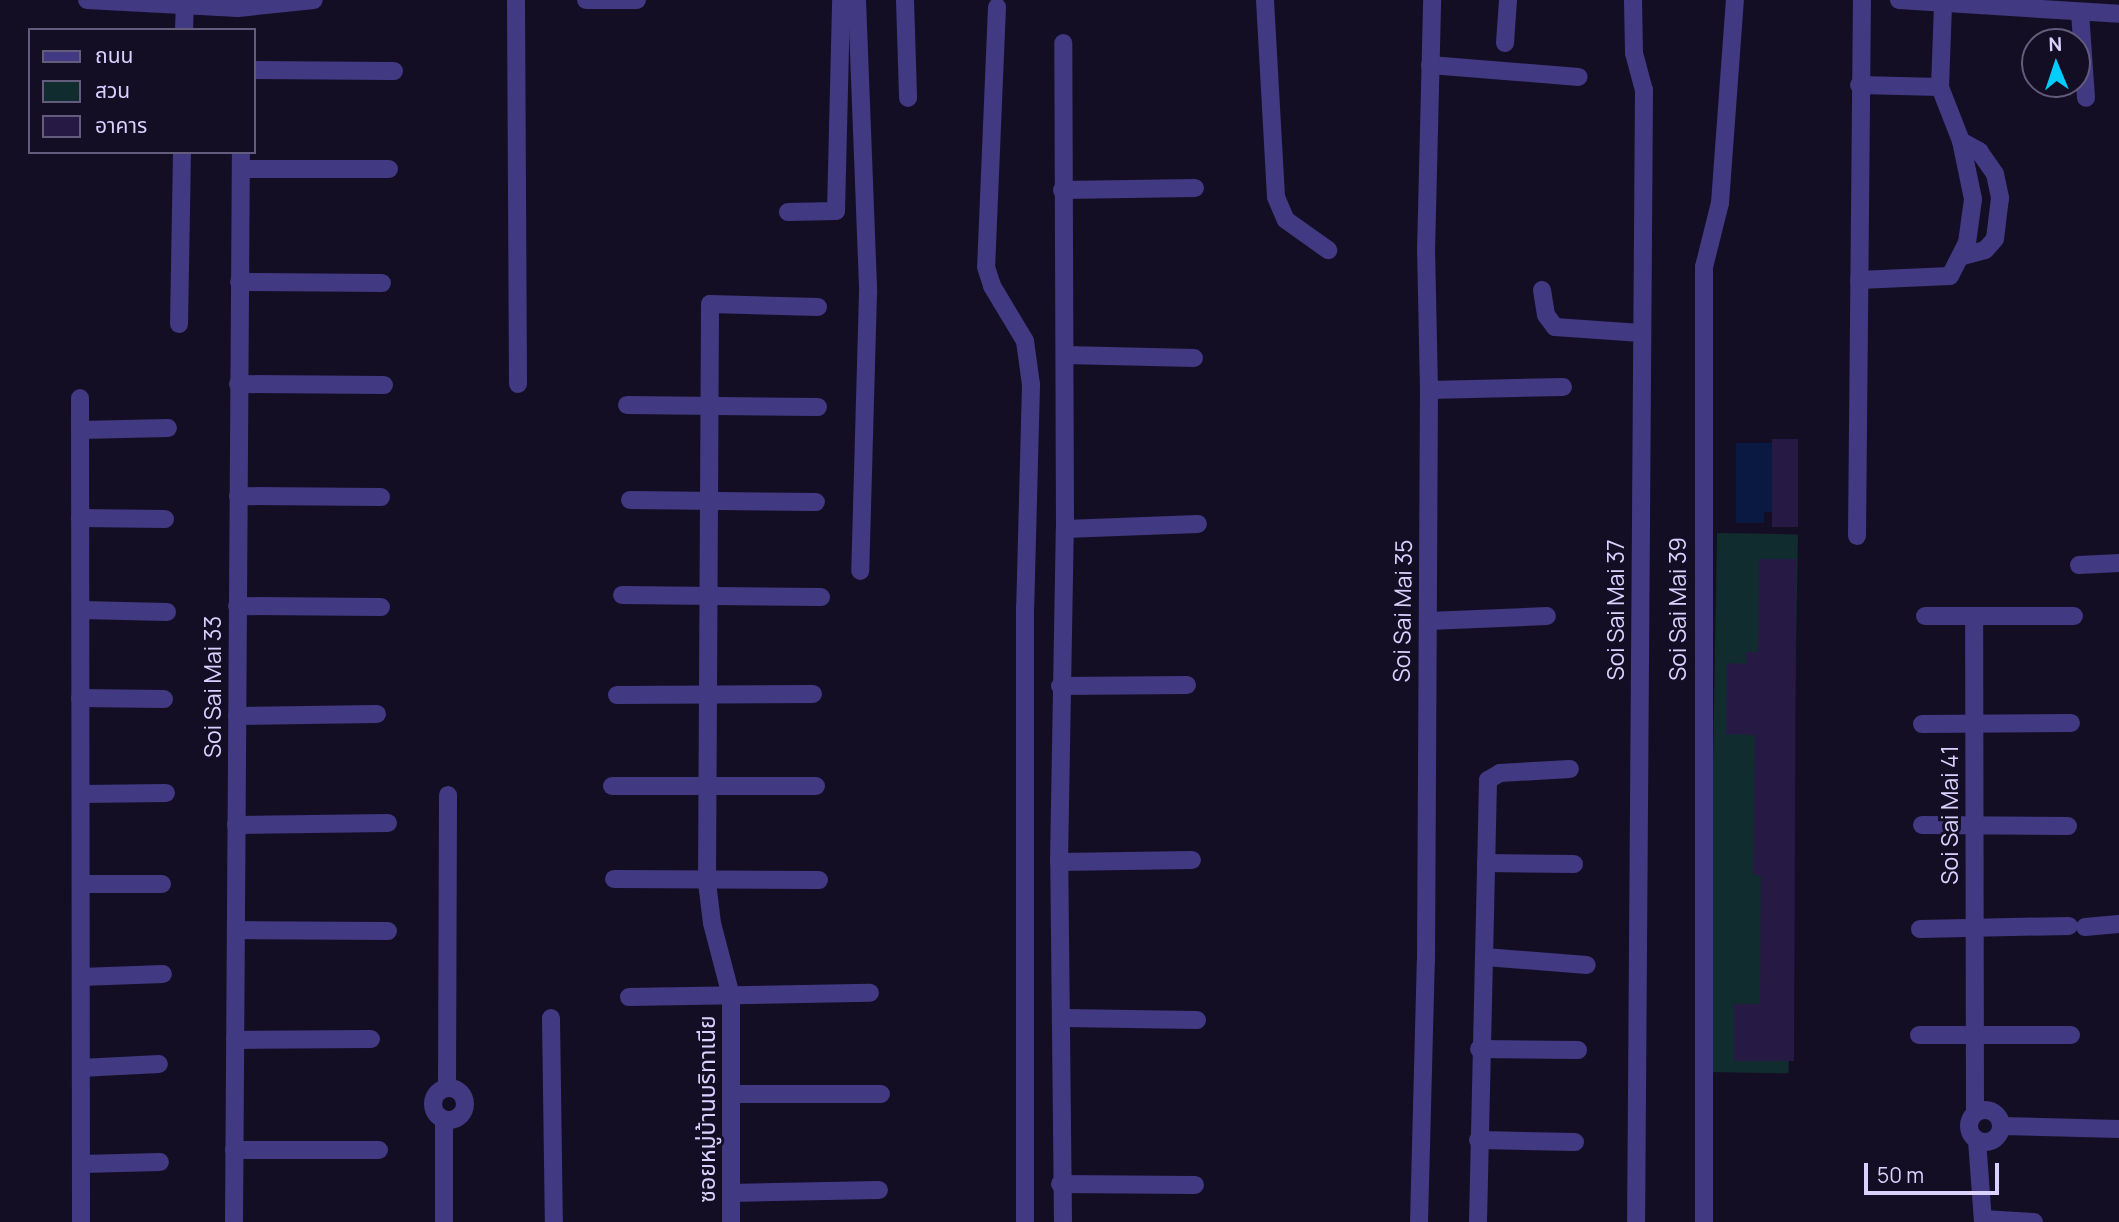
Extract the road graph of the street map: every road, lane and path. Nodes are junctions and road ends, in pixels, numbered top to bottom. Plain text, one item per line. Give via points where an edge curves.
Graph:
1 (87, 0) edge
2 (314, 0) edge
3 (516, 0) edge
4 (586, 0) edge
5 (637, 0) edge
6 (841, 0) edge
7 (857, 0) edge
8 (905, 0) edge
9 (1265, 0) edge
10 (1432, 0) edge
11 (1508, 0) edge
12 (1633, 0) edge
13 (1735, 0) edge
14 (1862, 0) edge
15 (1899, 0) edge
16 (185, 6) junction
17 (1943, 6) junction
18 (997, 7) dead end
19 (2080, 12) junction
20 (2119, 14) edge
21 (184, 28) edge
22 (2081, 28) edge
23 (1063, 43) dead end
24 (1504, 43) dead end
25 (1430, 65) junction
26 (256, 70) edge
27 (394, 71) dead end
28 (1579, 77) dead end
29 (1858, 85) junction
30 (1940, 87) junction
31 (908, 98) dead end
32 (1961, 141) junction
33 (182, 154) edge
34 (241, 161) edge
35 (389, 169) dead end
36 (1195, 188) dead end
37 (1062, 190) junction
38 (788, 212) dead end
39 (1328, 250) dead end
40 (1962, 257) junction
41 (1859, 281) junction
42 (239, 282) junction
43 (382, 283) dead end
44 (1542, 290) dead end
45 (818, 307) dead end
46 (179, 324) dead end
47 (1641, 333) junction
48 (1065, 355) junction
49 (1194, 358) dead end
50 (238, 384) junction
51 (518, 384) dead end
52 (384, 385) dead end
53 (1563, 387) dead end
54 (1429, 390) junction
55 (80, 398) dead end
56 (627, 405) dead end
57 (712, 406) junction
58 (818, 407) dead end
59 (168, 428) dead end
60 (80, 430) junction
61 (238, 496) junction
62 (381, 497) dead end
63 (630, 500) dead end
64 (710, 500) junction
65 (816, 502) dead end
66 (80, 518) junction
67 (165, 519) dead end
68 (1198, 524) dead end
69 (1065, 529) junction
70 (1857, 536) dead end
71 (2119, 563) edge
72 (2079, 565) dead end
73 (860, 571) dead end
74 (622, 595) dead end
75 (709, 596) junction
76 (821, 597) dead end
77 (237, 606) junction
78 (381, 607) dead end
79 (80, 610) junction
80 (167, 612) dead end
81 (1547, 616) dead end
82 (1925, 616) dead end
83 (1974, 616) junction
84 (2074, 616) dead end
85 (1428, 621) junction
86 (1187, 685) dead end
87 (1060, 686) junction
88 (813, 694) dead end
89 (617, 695) dead end
90 (708, 695) junction
91 (80, 698) junction
92 (164, 699) dead end
93 (377, 714) dead end
94 (237, 716) junction
95 (2071, 723) dead end
96 (1922, 724) dead end
97 (1974, 724) junction
98 (1570, 769) dead end
99 (611, 786) dead end
100 (708, 786) junction
101 (816, 786) dead end
102 (166, 793) dead end
103 (81, 794) junction
104 (448, 795) dead end
105 (388, 823) dead end
106 (236, 825) junction
107 (1922, 825) dead end
108 (1973, 825) junction
109 (2068, 826) dead end
110 (1192, 860) dead end
111 (1059, 862) junction
112 (1486, 863) junction
113 (1574, 864) dead end
114 (614, 879) dead end
115 (708, 880) junction
116 (819, 880) dead end
117 (81, 884) junction
118 (162, 884) dead end
119 (2119, 924) edge
120 (1920, 929) dead end
121 (1973, 929) junction
122 (236, 930) junction
123 (388, 932) dead end
124 (1485, 957) junction
125 (1587, 965) dead end
126 (163, 974) dead end
127 (81, 977) junction
128 (870, 993) dead end
129 (731, 996) junction
130 (629, 997) dead end
131 (551, 1018) dead end
132 (1063, 1018) junction
133 (1197, 1020) dead end
134 (1977, 1034) junction
135 (1919, 1035) dead end
136 (2071, 1035) dead end
137 (370, 1039) dead end
138 (235, 1040) junction
139 (1479, 1049) junction
140 (1578, 1050) dead end
141 (159, 1064) dead end
142 (81, 1068) junction
143 (731, 1094) junction
144 (881, 1094) dead end
145 (1975, 1113) junction
146 (2001, 1126) junction
147 (2119, 1129) edge
148 (1478, 1140) junction
149 (1977, 1140) junction
150 (1575, 1142) dead end
151 (234, 1150) junction
152 (379, 1150) dead end
153 (160, 1162) dead end
154 (81, 1164) junction
155 (1060, 1184) junction
156 (1195, 1185) dead end
157 (879, 1190) dead end
158 (731, 1193) junction
159 (1983, 1221) edge
160 (81, 1222) edge
161 (234, 1222) edge
162 (444, 1222) edge
163 (554, 1222) edge
164 (731, 1222) edge
165 (1025, 1222) edge
166 (1063, 1222) edge
167 (1419, 1222) edge
168 (1478, 1222) edge
169 (1636, 1222) edge
170 (1704, 1222) edge
171 (2034, 1222) edge

1 - 16 street
2 - 16 street via 238,8
3 - 51 street
4 - 5 street
6 - 38 street via 836,211
7 - 73 street via 868,293
8 - 31 street
9 - 39 street via 1276,197 1286,220
10 - 25 street, Soi Sai Mai 35
11 - 24 street
12 - 47 street, Soi Sai Mai 37 via 1634,53 1644,90
13 - 170 street, Soi Sai Mai 39 via 1720,203 1704,267
14 - 29 street
15 - 17 street
16 - 21 street
17 - 19 street
17 - 30 street
18 - 165 street via 986,267 992,286 1025,341 1031,384 1024,607
19 - 20 street
19 - 22 street
23 - 37 street
25 - 28 street
25 - 54 street, Soi Sai Mai 35
26 - 27 street
29 - 30 street
29 - 41 street
30 - 32 street
32 - 40 street via 1973,199
32 - 40 street via 1979,151 1995,174 2000,198 1995,239 1985,250
33 - 46 street
34 - 35 street
34 - 42 street, Soi Sai Mai 33
36 - 37 street
37 - 48 street
40 - 41 street via 1950,276
41 - 70 street
42 - 43 street
42 - 50 street, Soi Sai Mai 33
44 - 47 street via 1546,315 1555,327
45 - 57 street, ซอยหมู่บ้านบริทาเนีย via 710,303
47 - 169 street, Soi Sai Mai 37
48 - 49 street
48 - 69 street
50 - 52 street
50 - 61 street, Soi Sai Mai 33
53 - 54 street
54 - 85 street, Soi Sai Mai 35
55 - 60 street
56 - 57 street
57 - 58 street
57 - 64 street, ซอยหมู่บ้านบริทาเนีย
59 - 60 street
60 - 66 street
61 - 62 street
61 - 77 street, Soi Sai Mai 33
63 - 64 street
64 - 65 street
64 - 75 street, ซอยหมู่บ้านบริทาเนีย
66 - 67 street
66 - 79 street
68 - 69 street
69 - 87 street
71 - 72 street
74 - 75 street
75 - 76 street
75 - 90 street, ซอยหมู่บ้านบริทาเนีย
77 - 78 street
77 - 94 street, Soi Sai Mai 33
79 - 80 street
79 - 91 street
81 - 85 street
82 - 83 street
83 - 84 street
83 - 97 street, Soi Sai Mai 41
85 - 167 street, Soi Sai Mai 35
86 - 87 street
87 - 111 street
88 - 90 street
89 - 90 street
90 - 100 street, ซอยหมู่บ้านบริทาเนีย
91 - 92 street
91 - 103 street
93 - 94 street
94 - 106 street, Soi Sai Mai 33
95 - 97 street
96 - 97 street
97 - 108 street, Soi Sai Mai 41
98 - 112 street via 1492,775 1486,790
99 - 100 street
100 - 101 street
100 - 115 street, ซอยหมู่บ้านบริทาเนีย
102 - 103 street
103 - 117 street
104 - 162 street via 447,1087 436,1094 432,1106 444,1120
105 - 106 street
106 - 122 street, Soi Sai Mai 33
107 - 108 street
108 - 109 street
108 - 121 street, Soi Sai Mai 41
110 - 111 street
111 - 132 street
112 - 113 street
112 - 124 street
114 - 115 street
115 - 116 street
115 - 129 street, ซอยหมู่บ้านบริทาเนีย via 712,923
117 - 118 street
117 - 127 street
119 - 121 street
120 - 121 street
121 - 134 street, Soi Sai Mai 41
122 - 123 street
122 - 138 street, Soi Sai Mai 33
124 - 125 street
124 - 139 street
126 - 127 street
127 - 142 street
128 - 129 street
129 - 130 street
129 - 143 street, ซอยหมู่บ้านบริทาเนีย
131 - 163 street
132 - 133 street
132 - 155 street
134 - 135 street
134 - 136 street
134 - 145 street, Soi Sai Mai 41
137 - 138 street
138 - 151 street, Soi Sai Mai 33
139 - 140 street
139 - 148 street
141 - 142 street
142 - 154 street
143 - 144 street
143 - 158 street, ซอยหมู่บ้านบริทาเนีย
145 - 146 street via 1992,1111
145 - 149 street via 1968,1127
146 - 147 street
146 - 149 street via 1993,1140
148 - 150 street
148 - 168 street
149 - 159 street
151 - 152 street
151 - 161 street, Soi Sai Mai 33
153 - 154 street
154 - 160 street
155 - 156 street
155 - 166 street
157 - 158 street
158 - 164 street, ซอยหมู่บ้านบริทาเนีย
159 - 171 street

